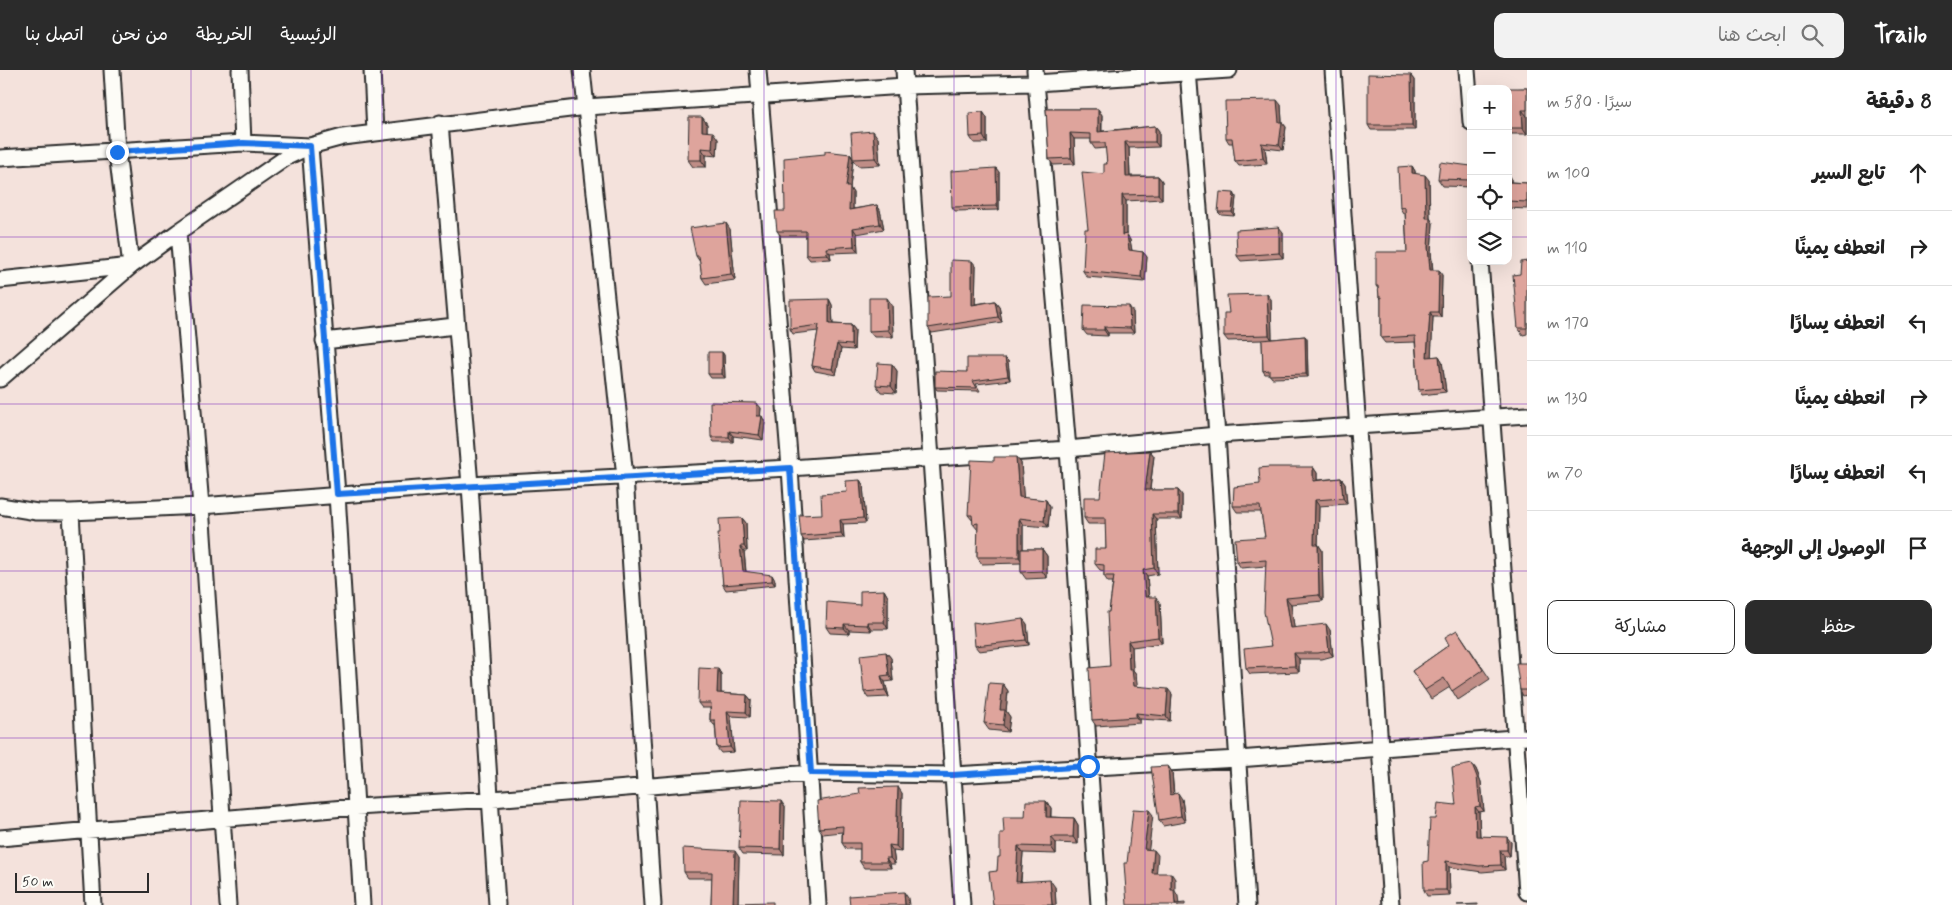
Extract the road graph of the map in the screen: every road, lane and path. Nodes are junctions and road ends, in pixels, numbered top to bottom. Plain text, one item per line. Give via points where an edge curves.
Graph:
1 (112, 70) edge
2 (240, 70) edge
3 (372, 70) edge
4 (582, 70) edge
5 (758, 70) edge
6 (904, 70) edge
7 (1229, 70) edge
8 (1332, 70) edge
9 (1467, 70) edge
10 (1188, 72) edge
11 (1036, 76) edge
12 (1468, 85) edge
13 (906, 86) junction
14 (760, 95) junction
15 (586, 107) junction
16 (440, 124) junction
17 (375, 132) junction
18 (243, 143) junction
19 (310, 146) junction
20 (117, 152) junction
21 (0, 158) edge
22 (178, 232) junction
23 (1480, 265) edge
24 (131, 266) junction
25 (0, 280) edge
26 (455, 326) junction
27 (324, 341) junction
28 (0, 379) edge
29 (1527, 415) edge
30 (1491, 418) junction
31 (1357, 426) junction
32 (1217, 435) junction
33 (1068, 449) junction
34 (930, 457) junction
35 (790, 468) junction
36 (624, 477) junction
37 (470, 485) junction
38 (337, 494) junction
39 (0, 506) edge
40 (201, 506) junction
41 (71, 512) junction
42 (1521, 737) edge
43 (1381, 748) junction
44 (1238, 759) junction
45 (1088, 766) junction
46 (811, 773) junction
47 (953, 775) junction
48 (646, 788) junction
49 (492, 800) junction
50 (356, 807) junction
51 (221, 818) junction
52 (89, 832) junction
53 (0, 838) edge
54 (1527, 892) edge
55 (93, 905) edge
56 (228, 905) edge
57 (362, 905) edge
58 (497, 905) edge
59 (653, 905) edge
60 (818, 905) edge
61 (962, 905) edge
62 (1099, 905) edge
63 (1247, 905) edge
64 (1391, 905) edge

1 - 20 street
2 - 18 street
3 - 17 street
4 - 15 street
5 - 14 street
6 - 13 street
7 - 10 street
8 - 31 street
9 - 12 street
10 - 11 street
10 - 32 street
11 - 13 street
11 - 33 street
13 - 14 street
13 - 34 street
14 - 15 street
14 - 35 street
15 - 16 street
15 - 36 street
16 - 17 street
16 - 26 street
17 - 19 street
18 - 19 street
18 - 20 street
19 - 22 street via 288,157
19 - 27 street
20 - 21 street
20 - 24 street
22 - 24 street
22 - 40 street
23 - 30 street
24 - 25 street
24 - 28 street
26 - 27 street
26 - 37 street
27 - 38 street
29 - 30 street
30 - 31 street
30 - 42 street
31 - 32 street
31 - 43 street
32 - 33 street
32 - 44 street
33 - 34 street
33 - 45 street
34 - 35 street
34 - 47 street
35 - 36 street
35 - 46 street
36 - 37 street
36 - 48 street
37 - 38 street
37 - 49 street
38 - 40 street
38 - 50 street
39 - 41 street via 37,512
40 - 41 street
40 - 51 street
41 - 52 street
42 - 43 street
42 - 54 street
43 - 44 street
43 - 64 street
44 - 45 street
44 - 63 street
45 - 47 street
45 - 62 street
46 - 47 street
46 - 48 street
46 - 60 street
47 - 61 street
48 - 49 street
48 - 59 street
49 - 50 street
49 - 58 street
50 - 51 street
50 - 57 street
51 - 52 street
51 - 56 street
52 - 53 street
52 - 55 street

